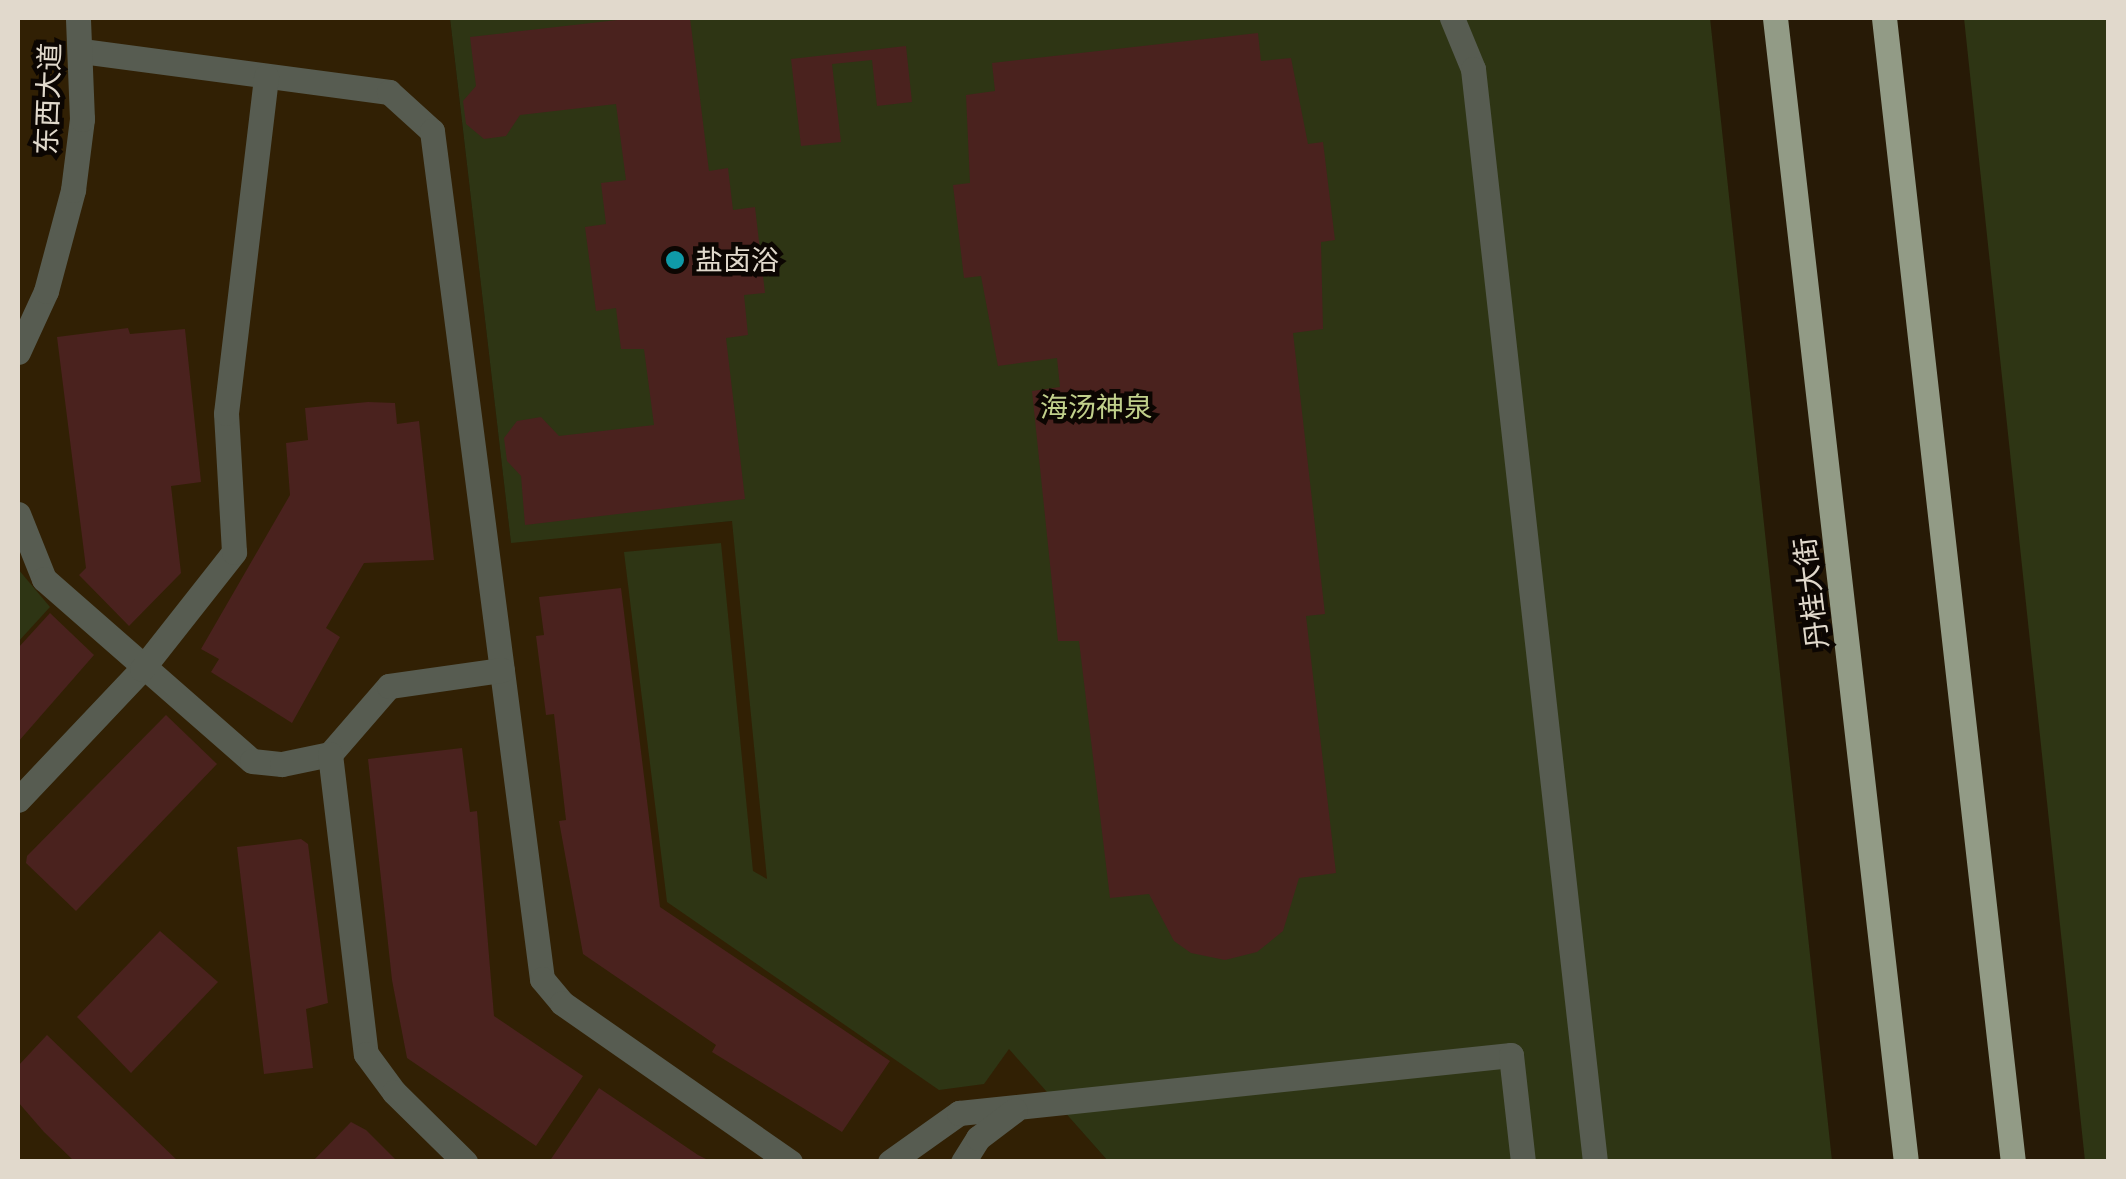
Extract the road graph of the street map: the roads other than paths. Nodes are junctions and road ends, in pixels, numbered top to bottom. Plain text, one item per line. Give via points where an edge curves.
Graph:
1 (78, 18) edge
2 (1452, 18) edge
3 (1775, 18) edge
4 (1884, 18) edge
5 (82, 51) junction
6 (266, 76) junction
7 (18, 352) edge
8 (18, 514) edge
9 (142, 669) junction
10 (502, 670) junction
11 (330, 754) junction
12 (18, 800) edge
13 (1020, 1107) junction
14 (466, 1162) edge
15 (790, 1162) edge
16 (890, 1162) edge
17 (963, 1162) edge
18 (1523, 1162) edge
19 (1595, 1162) edge
20 (1906, 1162) edge
21 (2013, 1162) edge

1 - 5 street, 东西大道
2 - 19 street via 1473,69
3 - 20 main road, 丹桂大街
4 - 21 main road
5 - 6 street
5 - 7 street, 东西大道 via 73,190 46,291
6 - 9 street via 226,413 234,552
6 - 10 street via 389,92 432,131
8 - 9 street via 44,579
9 - 11 street via 252,760 282,764
9 - 12 street
10 - 11 street via 389,686
10 - 15 street via 538,965 549,991
11 - 14 street via 366,1054 394,1092
13 - 16 street via 958,1113
13 - 17 street via 978,1138
13 - 18 street via 1510,1055

